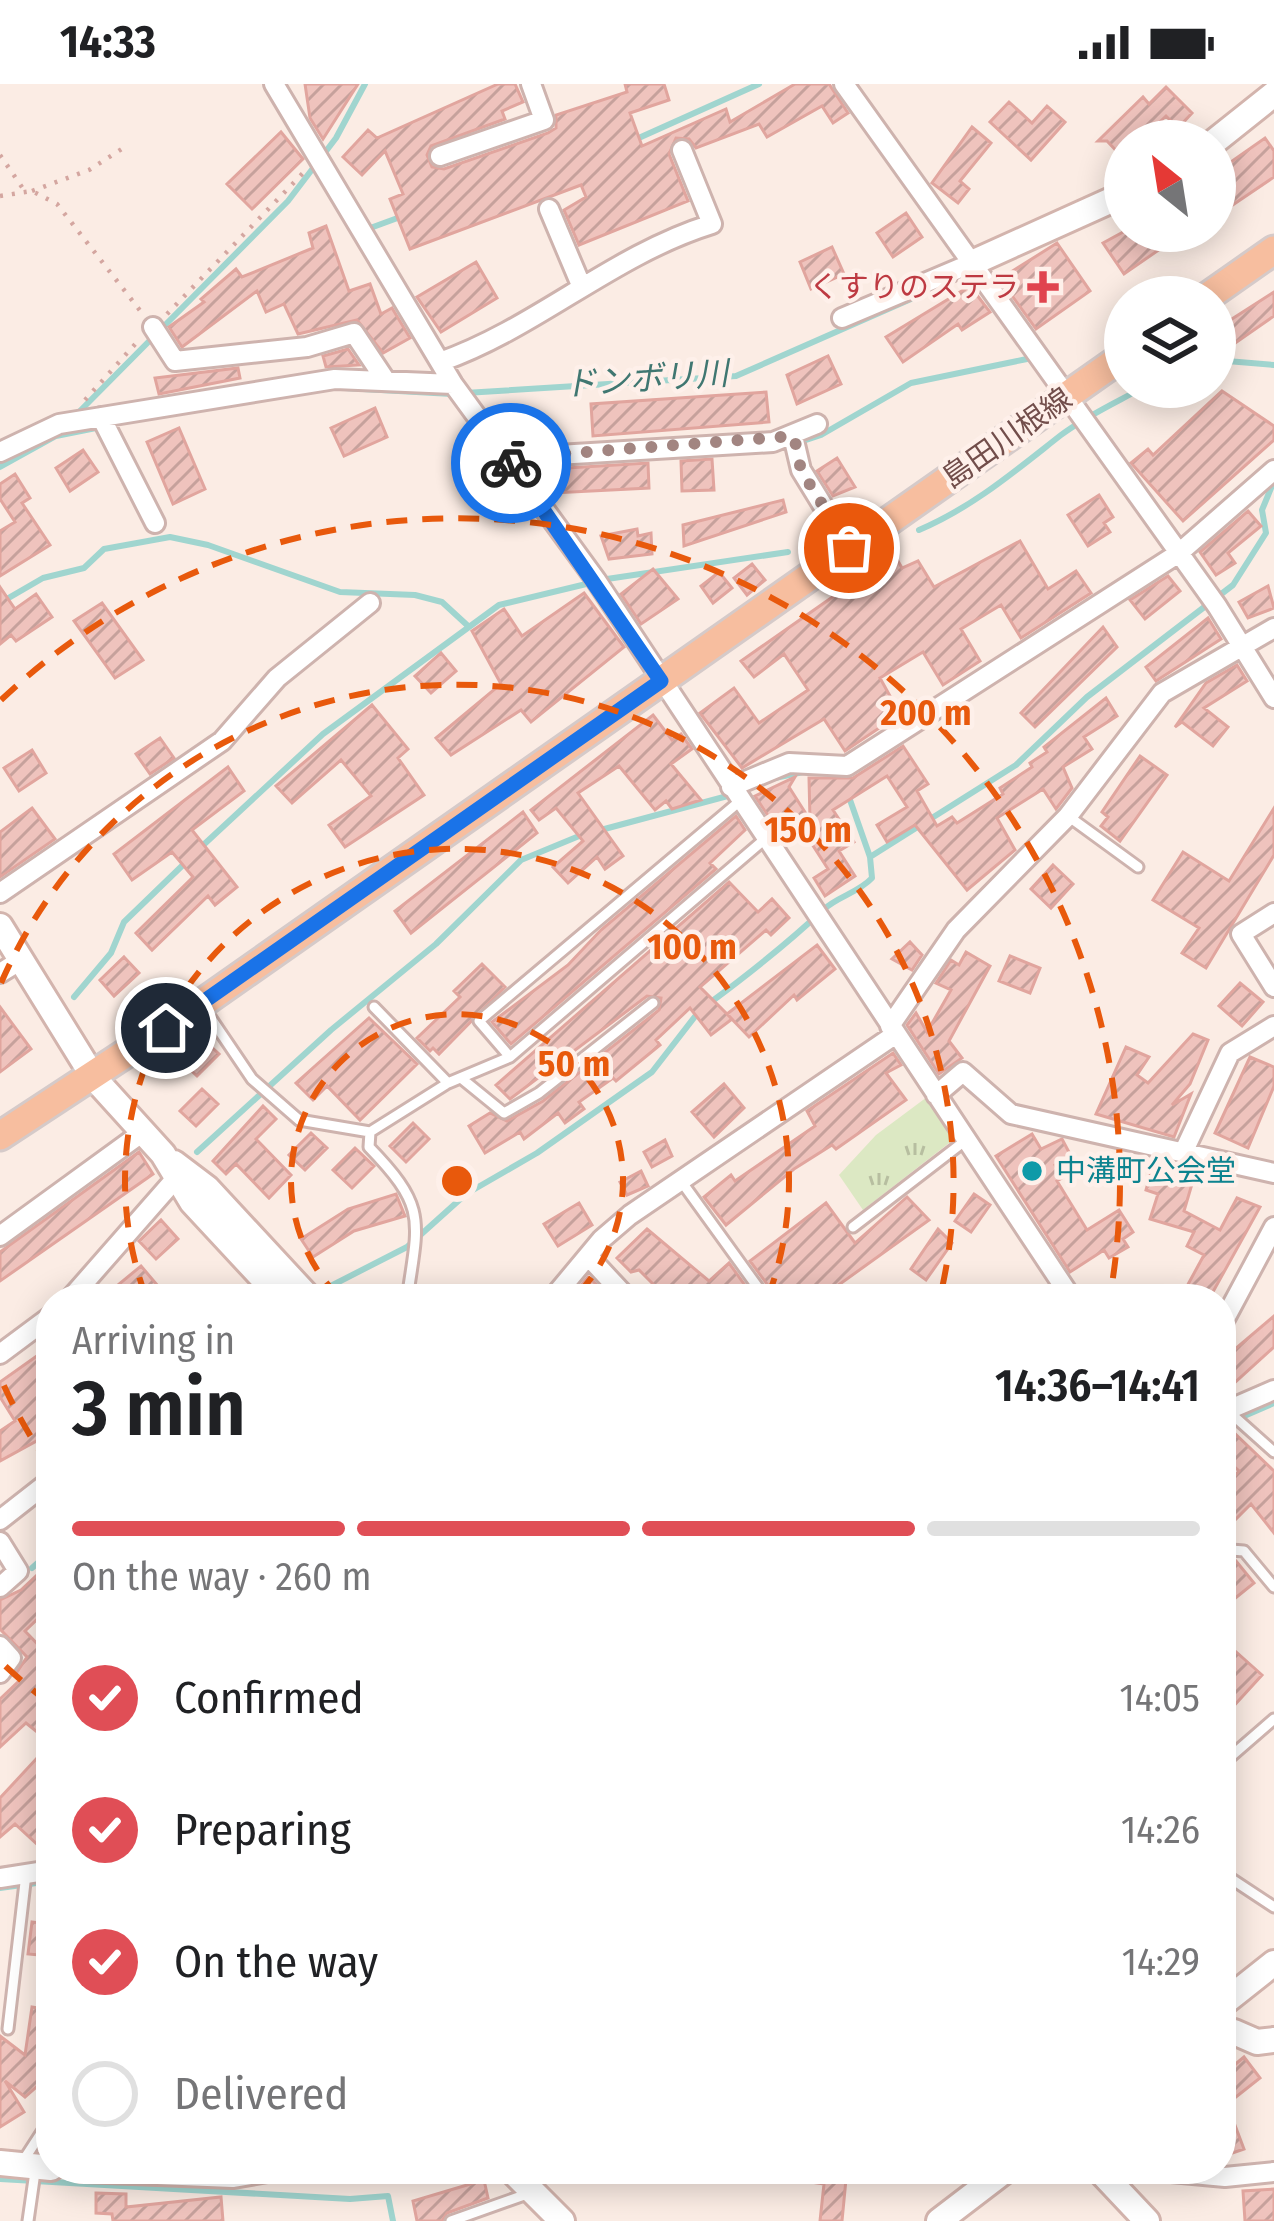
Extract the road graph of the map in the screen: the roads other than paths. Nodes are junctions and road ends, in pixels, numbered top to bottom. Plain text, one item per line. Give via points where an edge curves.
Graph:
1 (274, 84) edge
2 (531, 84) edge
3 (844, 84) edge
4 (1274, 94) edge
5 (1236, 124) edge
6 (682, 150) dead end
7 (440, 156) dead end
8 (1104, 203) edge
9 (549, 208) dead end
10 (1274, 250) edge
11 (972, 263) junction
12 (1236, 277) edge
13 (581, 285) junction
14 (842, 319) dead end
15 (153, 327) road end
16 (440, 362) junction
17 (1104, 376) edge
18 (386, 381) junction
19 (453, 384) junction
20 (1074, 405) junction
21 (101, 418) junction
22 (817, 424) dead end
23 (794, 436) junction
24 (0, 452) edge
25 (507, 458) junction
26 (1274, 470) edge
27 (155, 523) dead end
28 (849, 548) junction
29 (1179, 553) junction
30 (370, 603) dead end
31 (1274, 628) edge
32 (1243, 648) junction
33 (661, 681) junction
34 (1274, 698) edge
35 (736, 794) junction
36 (1068, 816) junction
37 (765, 838) junction
38 (1138, 867) dead end
39 (0, 893) edge
40 (1274, 913) edge
41 (0, 926) edge
42 (10, 966) edge
43 (1274, 987) edge
44 (653, 1003) dead end
45 (201, 1004) junction
46 (374, 1007) dead end
47 (1274, 1026) edge
48 (893, 1030) junction
49 (510, 1057) junction
50 (94, 1078) junction
51 (460, 1078) junction
52 (448, 1083) junction
53 (936, 1095) junction
54 (143, 1132) junction
55 (370, 1132) junction
56 (0, 1136) edge
57 (966, 1140) junction
58 (1183, 1153) junction
59 (163, 1154) junction
60 (1274, 1173) edge
61 (177, 1177) junction
62 (681, 1181) junction
63 (853, 1227) dead end
64 (1274, 1227) edge
65 (0, 1236) edge
66 (588, 1256) junction
67 (83, 1284) edge
68 (265, 1284) edge
69 (296, 1284) edge
70 (409, 1284) edge
71 (565, 1284) edge
72 (614, 1284) edge
73 (755, 1284) edge
74 (1062, 1284) edge
75 (1236, 1298) edge
76 (36, 1327) edge
77 (0, 1354) edge
78 (1274, 1390) edge
79 (1236, 1407) edge
80 (1236, 1422) edge
81 (1274, 1452) edge
82 (36, 1492) edge
83 (0, 1520) edge
84 (0, 1542) edge
85 (1236, 1550) edge
86 (0, 1587) edge
87 (1274, 1587) edge
88 (0, 1646) edge
89 (0, 1672) edge
90 (1274, 1719) edge
91 (1236, 1752) edge
92 (36, 1872) edge
93 (26, 1874) junction
94 (0, 1878) edge
95 (1236, 1882) edge
96 (1274, 1907) edge
97 (1274, 1963) edge
98 (1236, 1993) edge
99 (8, 2030) dead end
100 (1236, 2033) edge
101 (1274, 2040) edge
102 (27, 2166) edge
103 (1274, 2172) edge
104 (1236, 2174) edge
105 (525, 2184) edge
106 (987, 2184) edge
107 (1118, 2184) edge
108 (533, 2192) junction
109 (28, 2221) edge
110 (451, 2221) edge
111 (562, 2221) edge
112 (939, 2221) edge
113 (1147, 2221) edge

1 - 16 street
2 - 7 street via 544,120
3 - 11 street
4 - 5 street
6 - 13 street via 712,224 663,239
8 - 11 street
9 - 13 street
10 - 12 main road
11 - 14 street
11 - 20 street
13 - 16 street via 491,344
15 - 18 street via 175,362 307,347 354,333
16 - 19 street
17 - 20 main road, 島田川根線
18 - 19 street
18 - 21 street via 334,379
19 - 25 street
20 - 28 main road, 島田川根線
20 - 29 street
21 - 24 street via 58,424
21 - 27 street
22 - 23 street
23 - 25 street
23 - 28 street via 801,470
25 - 33 street
26 - 29 street
28 - 33 main road, 島田川根線
29 - 32 street
29 - 35 street via 847,766 789,763
30 - 39 street via 277,678 222,741
31 - 32 street
32 - 34 street
32 - 36 street via 1162,693
33 - 35 street
33 - 45 main road, 島田川根線
35 - 37 street
35 - 49 lane via 479,1021
36 - 38 lane
36 - 48 street via 956,930
37 - 48 street
37 - 49 lane
40 - 43 street via 1241,934
41 - 42 street
42 - 50 street
44 - 51 lane via 504,1113
45 - 50 main road, 島田川根線
45 - 55 lane via 252,1078 298,1120
46 - 52 lane
47 - 58 street via 1230,1053
48 - 53 street
48 - 62 street
49 - 51 lane
50 - 54 street
50 - 56 main road, 島田川根線
51 - 52 lane
52 - 55 lane
53 - 57 street
53 - 58 street via 963,1072 1011,1114
54 - 59 street
54 - 65 street
55 - 70 lane via 370,1148 409,1188 417,1210
57 - 63 lane
57 - 74 street
58 - 60 street
59 - 61 street
59 - 69 street via 208,1188
61 - 67 street
61 - 68 street
62 - 66 street
62 - 73 lane
64 - 75 street
66 - 71 street
66 - 72 street
76 - 77 street
78 - 79 street
80 - 81 lane
82 - 83 street
84 - 86 street via 18,1571
85 - 87 lane
88 - 89 street via 11,1658
90 - 91 lane
92 - 93 street
93 - 94 street
93 - 99 lane
95 - 96 lane
97 - 98 street
100 - 101 street
102 - 109 lane
103 - 104 street
105 - 108 street
106 - 112 street
107 - 113 street
108 - 110 lane
108 - 111 street

